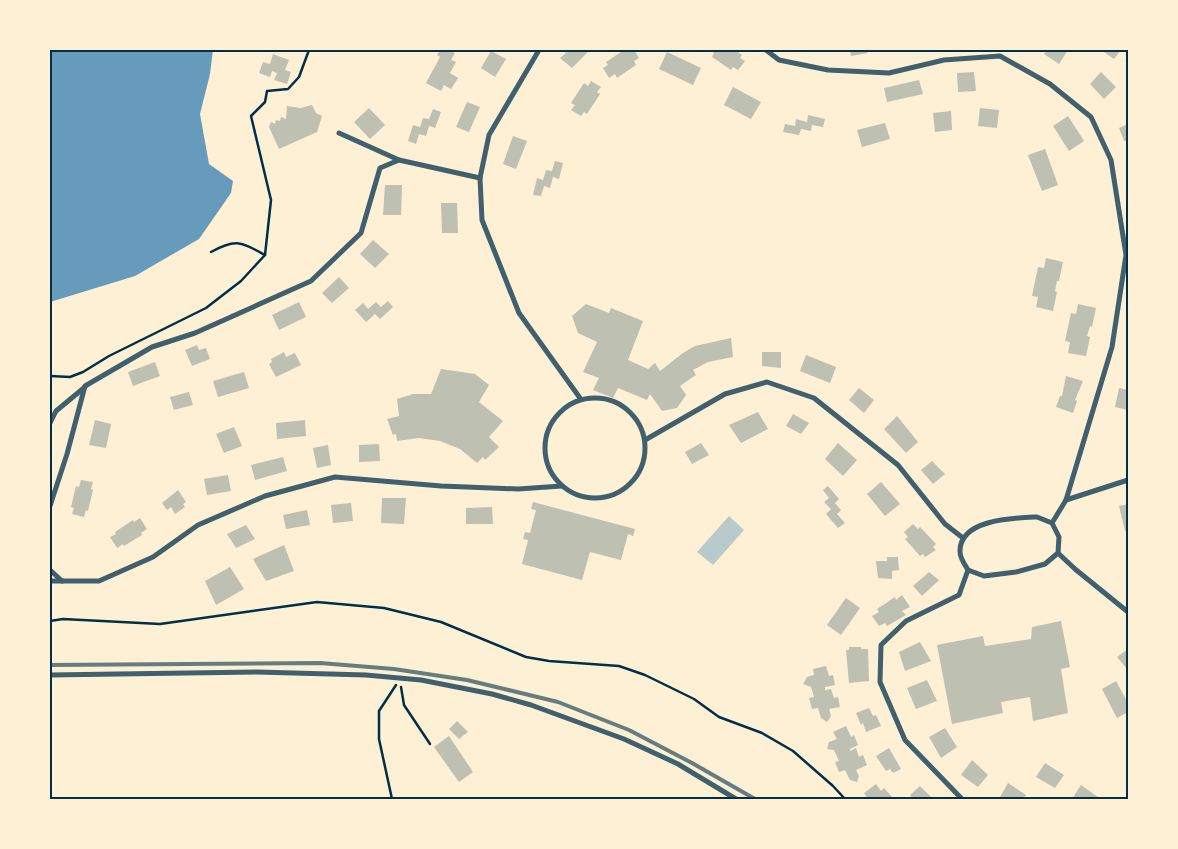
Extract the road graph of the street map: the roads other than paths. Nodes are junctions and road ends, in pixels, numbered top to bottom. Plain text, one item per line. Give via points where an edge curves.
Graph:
1 (539, 50) edge
2 (766, 50) edge
3 (339, 133) dead end
4 (399, 160) junction
5 (480, 178) junction
6 (85, 386) junction
7 (580, 398) junction
8 (50, 423) edge
9 (646, 440) junction
10 (1128, 480) edge
11 (562, 486) junction
12 (1066, 500) junction
13 (50, 506) edge
14 (1052, 523) junction
15 (963, 538) junction
16 (1058, 553) junction
17 (50, 570) edge
18 (968, 570) junction
19 (50, 581) edge
20 (62, 581) junction
21 (1128, 612) edge
22 (50, 675) edge
23 (736, 799) edge
24 (962, 799) edge

1 - 5 street via 489,135
2 - 12 street via 779,60 828,70 889,73 944,60 1000,56 1050,84 1091,117 1111,160 1126,255 1112,347
3 - 4 street
4 - 5 street
4 - 6 street via 380,168 361,233 311,281 195,333 152,347
5 - 7 street via 482,220 519,312
6 - 8 street via 56,411
6 - 13 street
7 - 9 street via 614,401 629,410 640,424
7 - 11 street via 565,407 547,431 546,461
9 - 11 street via 640,472 619,493 589,498
9 - 15 street via 724,394 767,382 814,398 822,404 898,466 945,524
10 - 12 street
11 - 20 street via 518,489 441,486 335,477 265,496 198,525 153,557 99,581
12 - 14 street
14 - 15 street via 1037,517 1007,518 975,527
14 - 16 street via 1059,537
15 - 18 street via 960,553
16 - 18 street via 1045,564 1016,572 984,576
16 - 21 street
17 - 20 street
18 - 24 street via 959,595 906,621 881,645 880,682 906,740
19 - 20 street
22 - 23 street via 257,672 421,680 531,705 624,739 678,764

